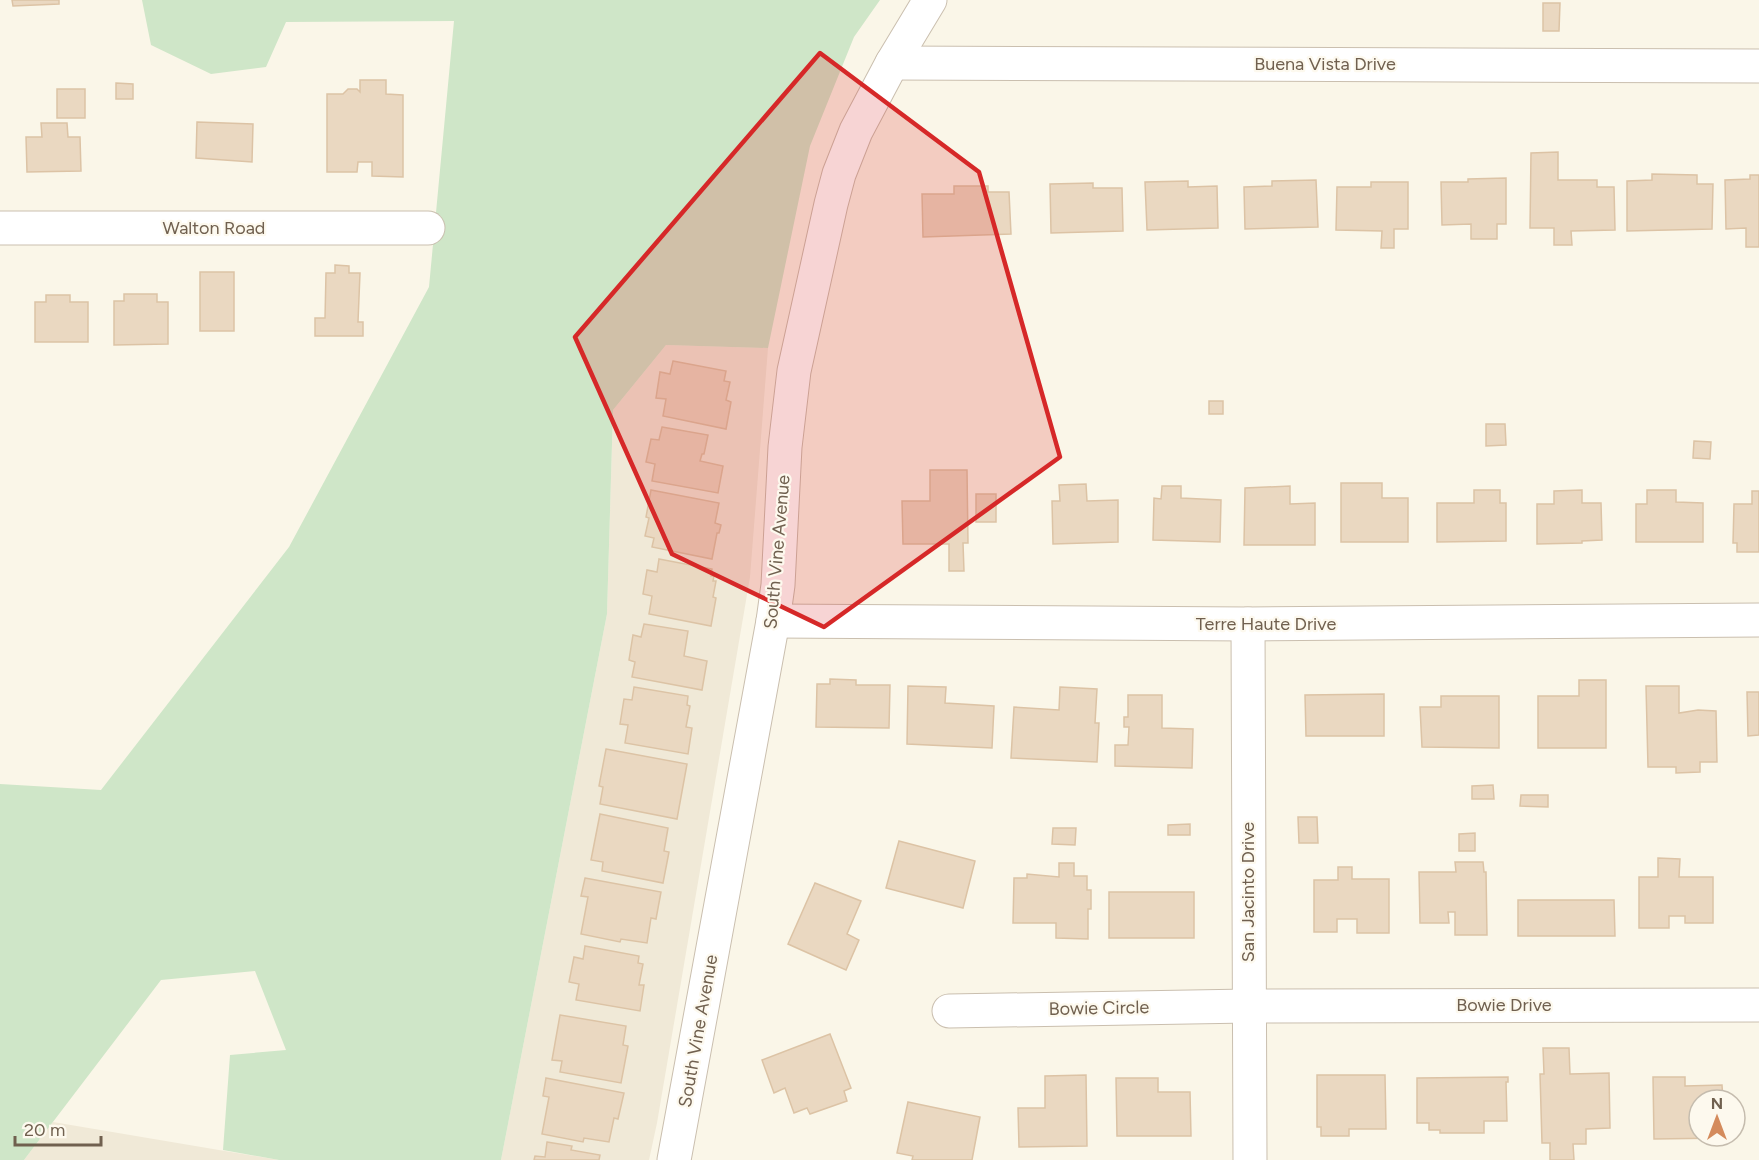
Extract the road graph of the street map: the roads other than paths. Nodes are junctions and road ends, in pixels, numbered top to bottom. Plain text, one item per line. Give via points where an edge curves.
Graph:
1 (930, 0) edge
2 (892, 63) junction
3 (1759, 66) edge
4 (0, 228) edge
5 (428, 228) dead end
6 (1759, 620) edge
7 (773, 621) junction
8 (1248, 624) junction
9 (1759, 1005) edge
10 (1248, 1006) junction
11 (949, 1011) dead end
12 (674, 1160) edge
13 (1250, 1160) edge

1 - 2 street, South Vine Avenue
2 - 3 street, Buena Vista Drive
2 - 7 street, South Vine Avenue via 856,131 839,174 803,326 789,414
4 - 5 street, Walton Road
6 - 8 street, Terre Haute Drive
7 - 8 street, Terre Haute Drive
7 - 12 street, South Vine Avenue
8 - 10 street, San Jacinto Drive
9 - 10 street, Bowie Drive
10 - 11 street, Bowie Circle
10 - 13 street, San Jacinto Drive

